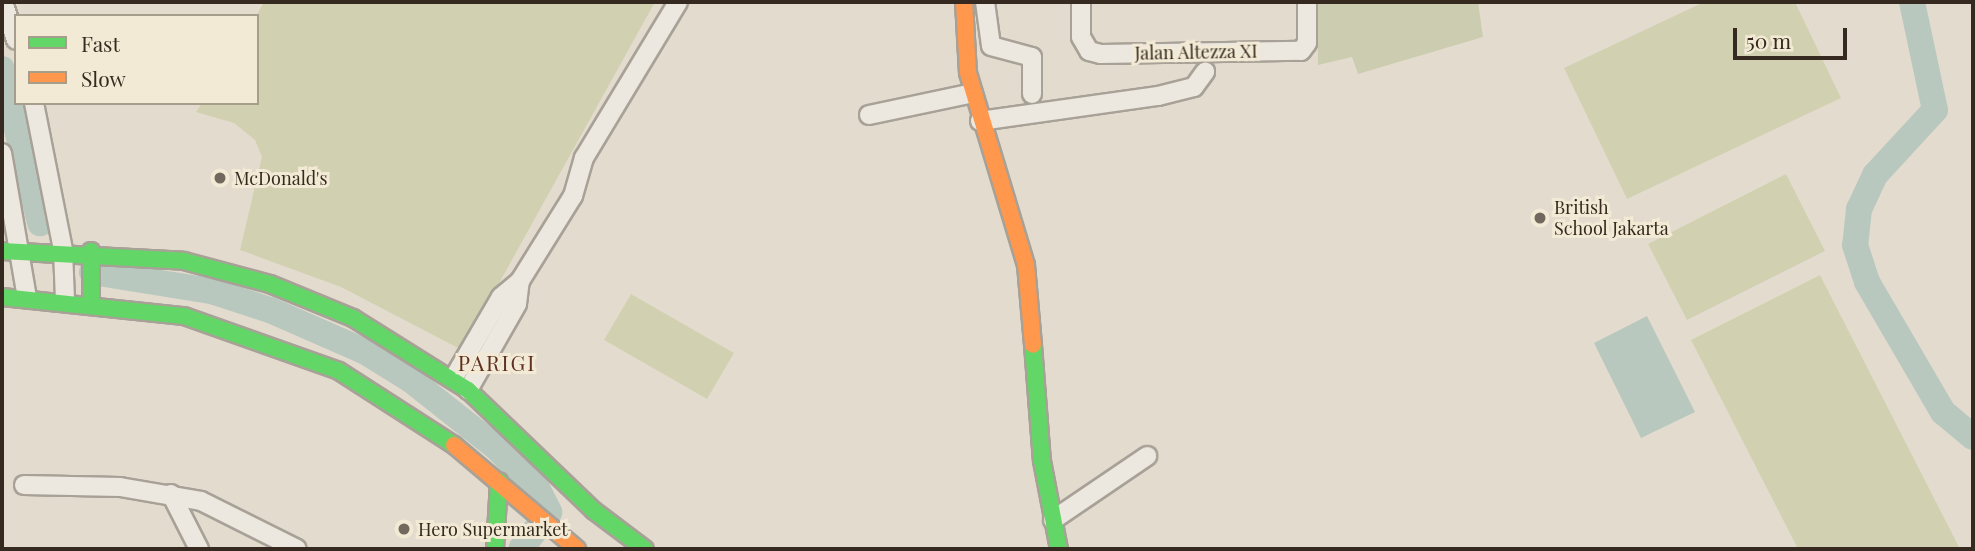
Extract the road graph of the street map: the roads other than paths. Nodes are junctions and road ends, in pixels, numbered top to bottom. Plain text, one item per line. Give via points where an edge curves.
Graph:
1 (3, 2) edge
2 (678, 2) edge
3 (964, 2) edge
4 (985, 2) edge
5 (1081, 2) edge
6 (1307, 2) edge
7 (14, 34) edge
8 (1205, 72) dead end
9 (973, 93) junction
10 (1032, 94) dead end
11 (34, 105) edge
12 (869, 115) dead end
13 (980, 121) junction
14 (2, 153) edge
15 (24, 250) junction
16 (63, 250) junction
17 (2, 251) edge
18 (91, 251) junction
19 (2, 297) edge
20 (27, 298) junction
21 (65, 300) junction
22 (91, 302) junction
23 (460, 384) junction
24 (1147, 456) dead end
25 (499, 481) junction
26 (24, 485) dead end
27 (171, 494) junction
28 (1053, 520) junction
29 (199, 549) edge
30 (297, 549) edge
31 (495, 549) edge
32 (576, 549) edge
33 (645, 549) edge
34 (1059, 549) edge

1 - 7 street
2 - 23 street via 584,158 576,190 520,281 501,297
3 - 9 main road
4 - 10 street via 991,47 1032,57
5 - 6 street, Jalan Altezza XI via 1081,37 1089,51 1101,54 1301,51 1307,43
8 - 13 street via 1194,88 1158,96
9 - 12 street
9 - 13 main road
11 - 16 street
13 - 28 main road via 1026,265 1042,461
14 - 15 street
15 - 16 main road
15 - 17 main road
15 - 20 street
16 - 18 main road
16 - 21 street
18 - 22 main road
18 - 23 main road via 184,261 270,284 353,318
19 - 20 main road
20 - 21 main road
21 - 22 main road
22 - 25 main road via 184,316 285,347 401,406
23 - 33 main road via 593,510
24 - 28 street
25 - 31 main road
25 - 32 main road
26 - 27 street
27 - 29 street
27 - 30 street via 244,518
28 - 34 main road

